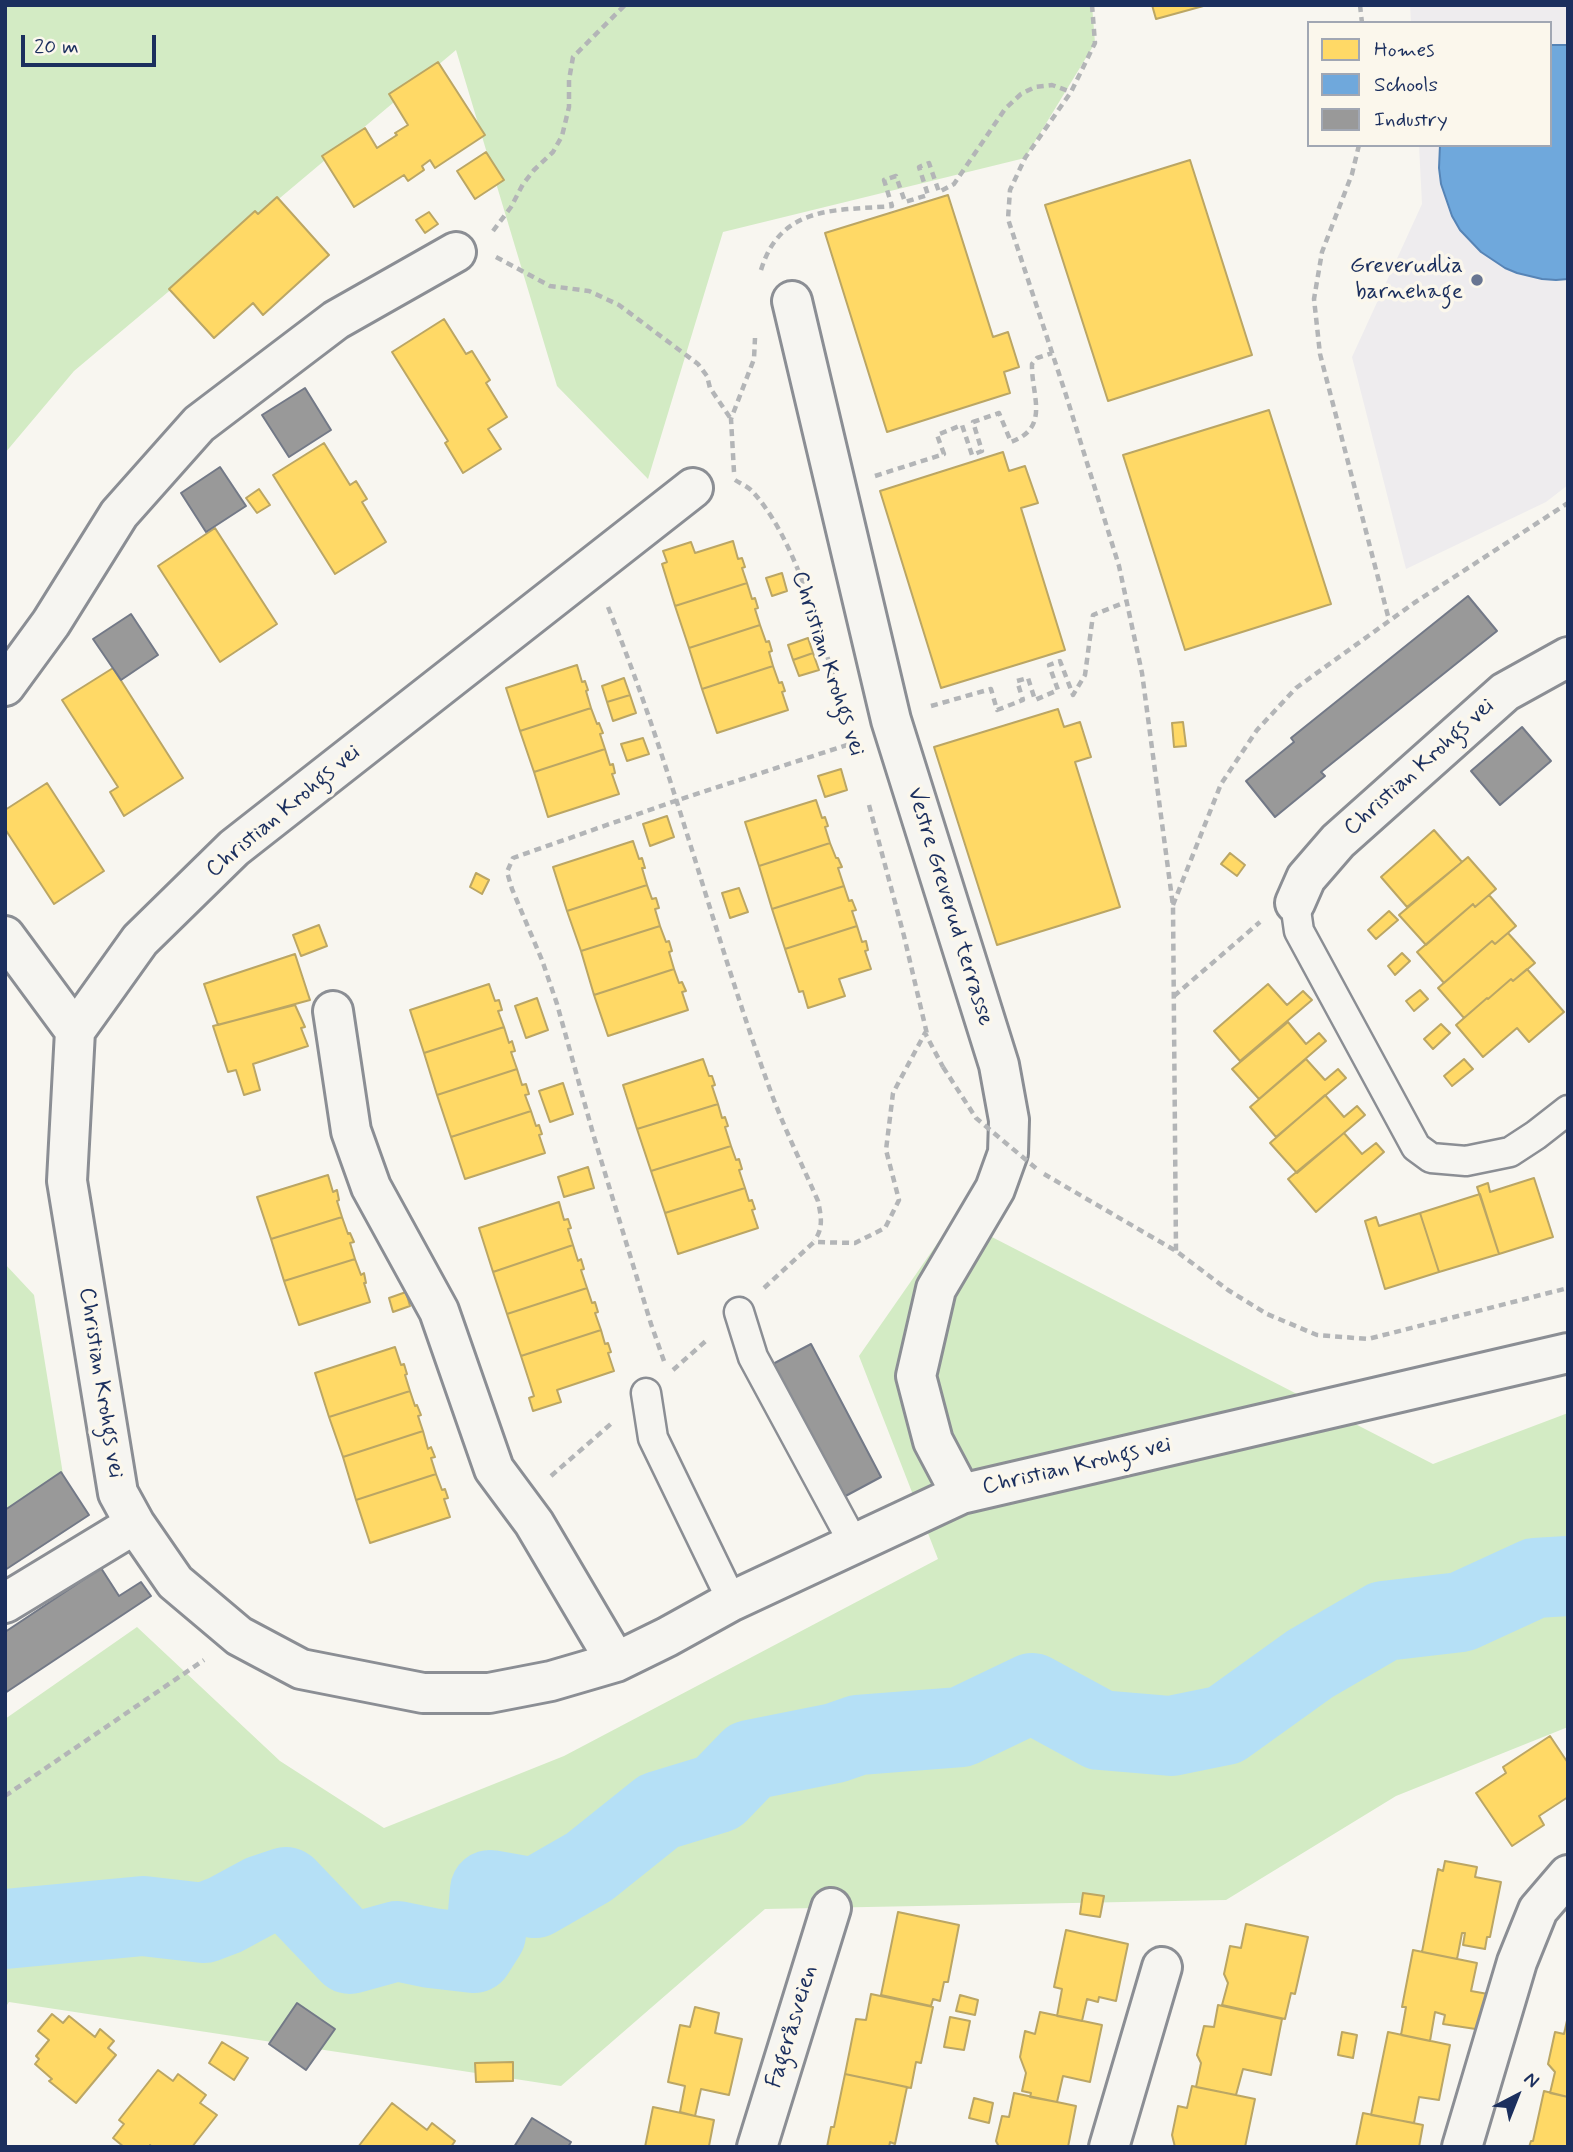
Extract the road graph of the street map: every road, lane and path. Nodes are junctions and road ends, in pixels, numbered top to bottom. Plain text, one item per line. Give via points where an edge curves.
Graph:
1 (625, 5) edge
2 (1092, 5) edge
3 (1071, 92) junction
4 (1359, 147) edge
5 (468, 248) junction
6 (760, 276) dead end
7 (792, 301) dead end
8 (1052, 353) junction
9 (754, 359) dead end
10 (730, 419) junction
11 (896, 469) dead end
12 (735, 480) junction
13 (693, 488) joint
14 (1568, 503) edge
15 (588, 569) junction
16 (1126, 602) junction
17 (1390, 620) junction
18 (1568, 657) edge
19 (836, 685) dead end
20 (5, 686) edge
21 (891, 720) junction
22 (853, 743) junction
23 (856, 755) dead end
24 (866, 794) dead end
25 (675, 800) junction
26 (1295, 903) junction
27 (1173, 906) junction
28 (5, 936) edge
29 (1173, 997) junction
30 (333, 1011) dead end
31 (75, 1031) junction
32 (928, 1038) dead end
33 (1568, 1110) edge
34 (814, 1242) junction
35 (1176, 1251) junction
36 (1568, 1288) edge
37 (738, 1312) junction
38 (1568, 1353) edge
39 (646, 1393) joint
40 (961, 1494) junction
41 (518, 1504) junction
42 (135, 1524) junction
43 (854, 1544) junction
44 (732, 1601) junction
45 (5, 1603) edge
46 (239, 1636) junction
47 (616, 1662) junction
48 (5, 1796) edge
49 (1568, 1875) edge
50 (831, 1908) dead end
51 (1162, 1967) dead end
52 (757, 2147) edge
53 (1110, 2147) edge
54 (1462, 2147) edge

1 - 5 path via 573,57 569,107 553,152 523,184 500,224
2 - 3 path via 1095,43
3 - 6 path via 1052,85 1021,94 1005,109 954,184 939,192 929,163 919,167 928,195 905,202 896,176 884,180 892,206 818,212 797,220 765,258
3 - 8 path via 1010,190 1008,219
4 - 17 path via 1322,252 1314,299 1320,354
5 - 10 path via 550,286 589,291 620,304 698,365
5 - 20 street via 336,320 199,424 119,514 51,623
7 - 21 street, Vestre Greverud terrasse
8 - 11 path via 1032,364 1036,412 1034,424 1020,439 1011,442 999,414 973,422 982,451 972,455 962,425 937,435 944,454
8 - 16 path via 1119,566
9 - 10 path
10 - 12 path
12 - 13 path via 713,479
12 - 19 path, Christian Krohgs vei via 752,490 791,553
13 - 15 street, Christian Krohgs vei
14 - 17 path
15 - 25 path via 632,665
15 - 31 street, Christian Krohgs vei via 234,848 140,940
16 - 21 path via 1093,615 1085,676 1073,695 1060,661 1049,665 1058,690 1035,700 1028,678 1017,681 1023,700 997,710 991,688
16 - 27 path via 1142,673
17 - 27 path via 1296,688 1257,730 1221,784
18 - 26 street, Christian Krohgs vei via 1504,692 1338,841 1306,878
21 - 22 path, Christian Krohgs vei via 850,732
21 - 40 street, Vestre Greverud terrasse via 999,1065 1009,1120 1008,1153 995,1189 936,1289 916,1376 933,1441
22 - 23 path, Christian Krohgs vei
22 - 25 path
24 - 32 path
25 - 34 path via 769,1088 818,1201 822,1221
25 - 37 path via 513,858 507,872 557,1004 669,1374
26 - 29 path via 1270,914
26 - 33 lane via 1299,931 1416,1147 1431,1158 1466,1161 1510,1152
27 - 29 path
28 - 31 street
29 - 35 path
30 - 41 street via 351,1131 371,1187 439,1311 494,1469
31 - 42 street, Christian Krohgs vei via 66,1181 118,1493
34 - 35 path, bridge via 855,1243 885,1228 899,1200 887,1150 893,1093 925,1033 976,1118 1038,1170
34 - 37 path
35 - 36 path via 1268,1314 1317,1335 1368,1339
37 - 43 lane via 752,1357
38 - 40 street, Christian Krohgs vei
39 - 41 path
39 - 44 lane via 653,1438
40 - 43 street, Christian Krohgs vei
41 - 47 street via 534,1523
42 - 45 street
42 - 46 street, Christian Krohgs vei via 175,1582
43 - 44 street, Christian Krohgs vei
44 - 47 street, Christian Krohgs vei
46 - 47 street, Christian Krohgs vei via 301,1669 424,1693 489,1693
46 - 48 path
49 - 54 street via 1538,1910 1517,1962
50 - 52 street, Fageråsveien
51 - 53 street

